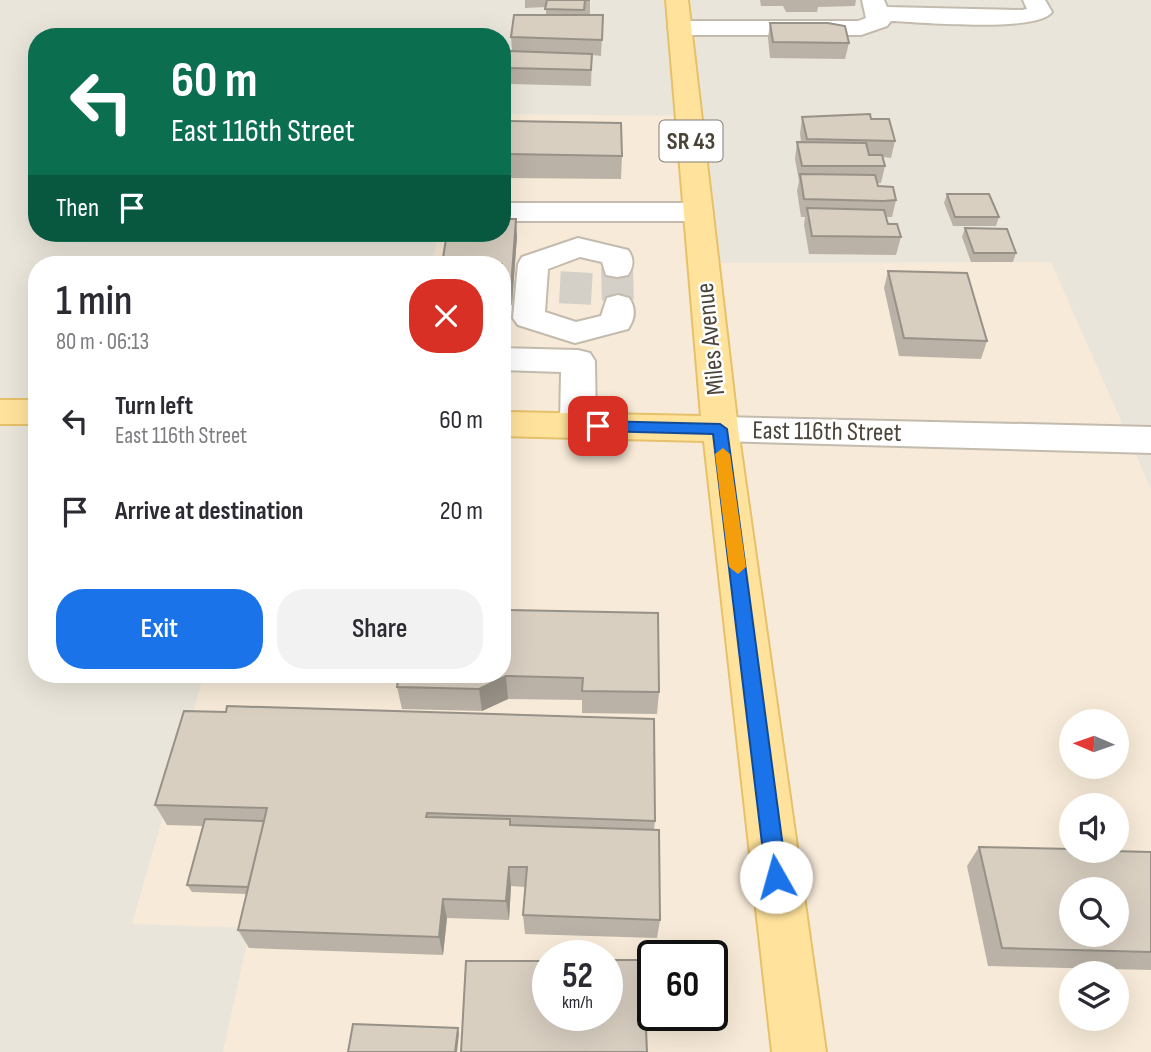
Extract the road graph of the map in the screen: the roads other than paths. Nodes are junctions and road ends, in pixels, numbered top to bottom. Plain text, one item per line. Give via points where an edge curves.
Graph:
1 (677, 0) edge
2 (1034, 0) edge
3 (874, 7) edge
4 (680, 28) junction
5 (511, 212) edge
6 (578, 212) junction
7 (698, 212) junction
8 (578, 257) junction
9 (617, 268) dead end
10 (618, 305) tunnel mouth
11 (576, 332) junction
12 (511, 356) edge
13 (0, 412) edge
14 (28, 412) edge
15 (511, 424) edge
16 (578, 426) junction
17 (720, 429) junction
18 (1151, 440) edge
19 (799, 1052) edge

1 - 4 main road, Miles Avenue / SR 43
2 - 3 street via 1040,12 1023,17
3 - 4 street via 879,21 862,28
4 - 7 main road, Miles Avenue / SR 43
5 - 6 street
6 - 7 street
6 - 8 street
7 - 17 main road, Miles Avenue / SR 43
8 - 9 street via 617,256
8 - 11 street via 533,264 528,318
10 - 11 street via 617,322
11 - 12 street
11 - 16 street
13 - 14 main road
15 - 16 main road, East 116th Street
16 - 17 main road, East 116th Street
17 - 18 street, East 116th Street
17 - 19 main road, Miles Avenue / SR 43

